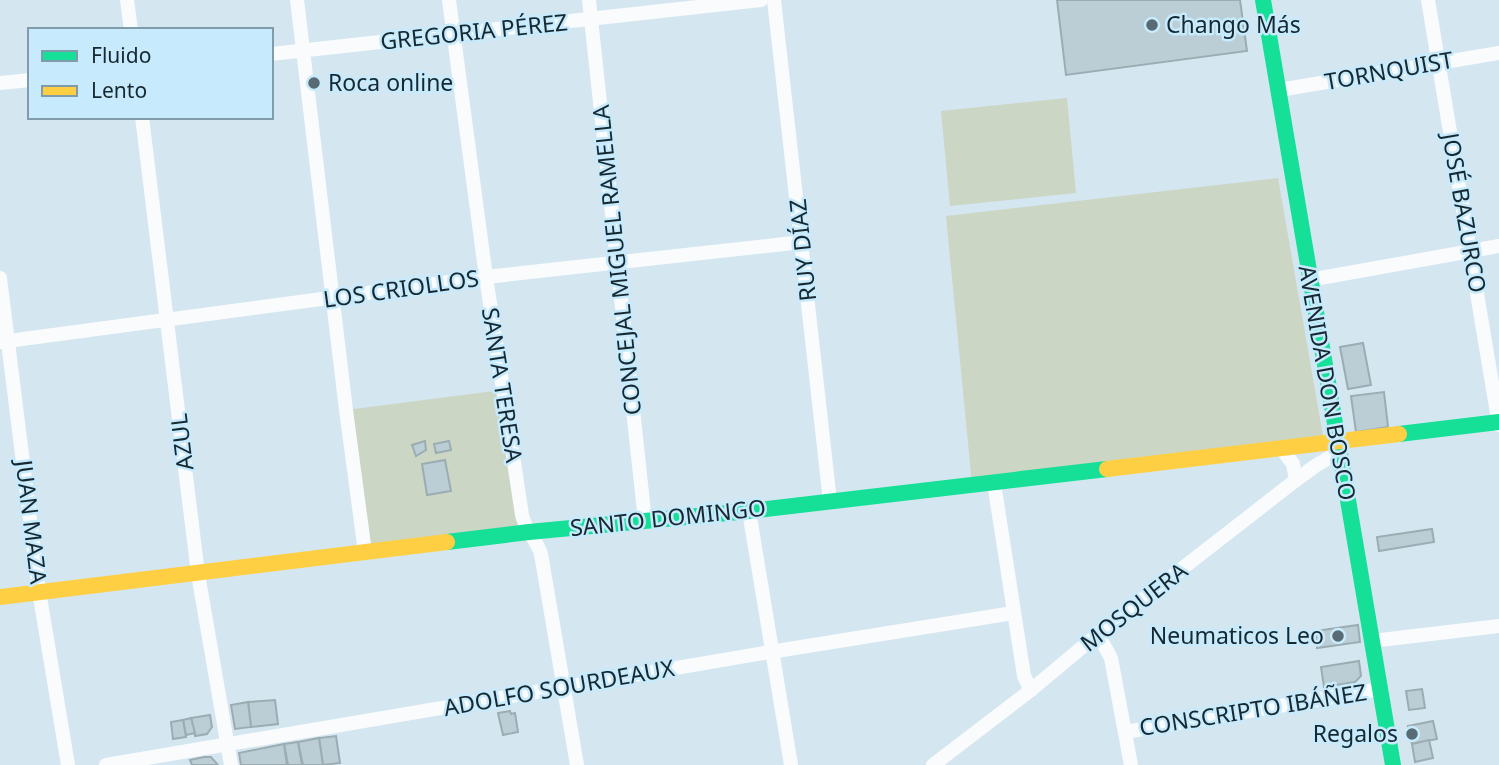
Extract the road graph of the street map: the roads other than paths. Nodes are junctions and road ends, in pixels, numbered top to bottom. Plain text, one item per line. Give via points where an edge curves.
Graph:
1 (127, 0) edge
2 (298, 0) edge
3 (449, 0) edge
4 (589, 0) edge
5 (761, 0) edge
6 (774, 0) edge
7 (1263, 0) edge
8 (1428, 0) edge
9 (591, 20) junction
10 (131, 28) edge
11 (453, 33) junction
12 (303, 51) junction
13 (1499, 53) edge
14 (273, 54) edge
15 (1438, 63) junction
16 (28, 80) edge
17 (0, 83) edge
18 (1279, 90) junction
19 (142, 119) edge
20 (802, 242) junction
21 (1499, 246) edge
22 (1471, 252) junction
23 (618, 263) junction
24 (0, 278) edge
25 (486, 278) junction
26 (1309, 280) junction
27 (334, 298) junction
28 (167, 320) junction
29 (4, 341) edge
30 (1499, 423) edge
31 (1338, 447) junction
32 (1282, 449) junction
33 (1296, 480) junction
34 (994, 482) junction
35 (830, 501) junction
36 (749, 511) junction
37 (645, 521) junction
38 (529, 532) junction
39 (365, 552) junction
40 (198, 574) junction
41 (39, 591) junction
42 (0, 597) edge
43 (1013, 613) junction
44 (1499, 626) edge
45 (1098, 634) junction
46 (1372, 641) junction
47 (771, 652) junction
48 (564, 688) junction
49 (1380, 689) junction
50 (1031, 691) junction
51 (1125, 732) junction
52 (228, 744) junction
53 (68, 765) edge
54 (106, 765) edge
55 (231, 765) edge
56 (577, 765) edge
57 (791, 765) edge
58 (933, 765) edge
59 (1131, 765) edge
60 (1393, 765) edge

1 - 10 street
2 - 12 street
3 - 11 street, SANTA TERESA
4 - 9 street, CONCEJAL MIGUEL RAMELLA
5 - 9 street, GREGORIA PÉREZ
6 - 20 street, RUY DÍAZ
7 - 18 street, AVENIDA DON BOSCO
8 - 15 street, JOSÉ BAZURCO
9 - 11 street, GREGORIA PÉREZ
9 - 23 street, CONCEJAL MIGUEL RAMELLA
11 - 12 street, GREGORIA PÉREZ
11 - 25 street, SANTA TERESA
12 - 14 street, GREGORIA PÉREZ
12 - 27 street
13 - 15 street, TORNQUIST
15 - 18 street, TORNQUIST
15 - 22 street, JOSÉ BAZURCO
16 - 17 street
18 - 26 street, AVENIDA DON BOSCO
19 - 28 street, AZUL
20 - 23 street, LOS CRIOLLOS
20 - 35 street, RUY DÍAZ
21 - 22 street
22 - 26 street
22 - 30 street, JOSÉ BAZURCO
23 - 25 street, LOS CRIOLLOS
23 - 37 street, CONCEJAL MIGUEL RAMELLA
24 - 29 street, JUAN MAZA
25 - 27 street, LOS CRIOLLOS
25 - 38 street, SANTA TERESA via 522,515
26 - 31 street, AVENIDA DON BOSCO
27 - 28 street, LOS CRIOLLOS
27 - 39 street
28 - 29 street, LOS CRIOLLOS
28 - 40 street, AZUL
29 - 41 street, JUAN MAZA
30 - 31 street, SANTO DOMINGO
31 - 32 street, SANTO DOMINGO
31 - 33 street, MOSQUERA
31 - 46 street, AVENIDA DON BOSCO
32 - 33 street via 1293,464
32 - 34 street, SANTO DOMINGO
33 - 45 street, MOSQUERA
34 - 35 street, SANTO DOMINGO
34 - 43 street
35 - 36 street, SANTO DOMINGO
36 - 37 street, SANTO DOMINGO
36 - 47 street
37 - 38 street, SANTO DOMINGO
38 - 39 street, SANTO DOMINGO
38 - 48 street, SANTA TERESA via 539,545
39 - 40 street, SANTO DOMINGO
40 - 41 street, SANTO DOMINGO
40 - 52 street, AZUL
41 - 42 street, SANTO DOMINGO
41 - 53 street, JUAN MAZA
43 - 47 street, ADOLFO SOURDEAUX
43 - 50 street
44 - 46 street
45 - 50 street, MOSQUERA
45 - 51 street via 1111,658
46 - 49 street, AVENIDA DON BOSCO
47 - 48 street, ADOLFO SOURDEAUX
47 - 57 street
48 - 52 street, ADOLFO SOURDEAUX
48 - 56 street, SANTA TERESA
49 - 51 street, CONSCRIPTO IBÁÑEZ
49 - 60 street, AVENIDA DON BOSCO
50 - 58 street, MOSQUERA
51 - 59 street
52 - 54 street, ADOLFO SOURDEAUX
52 - 55 street, AZUL

